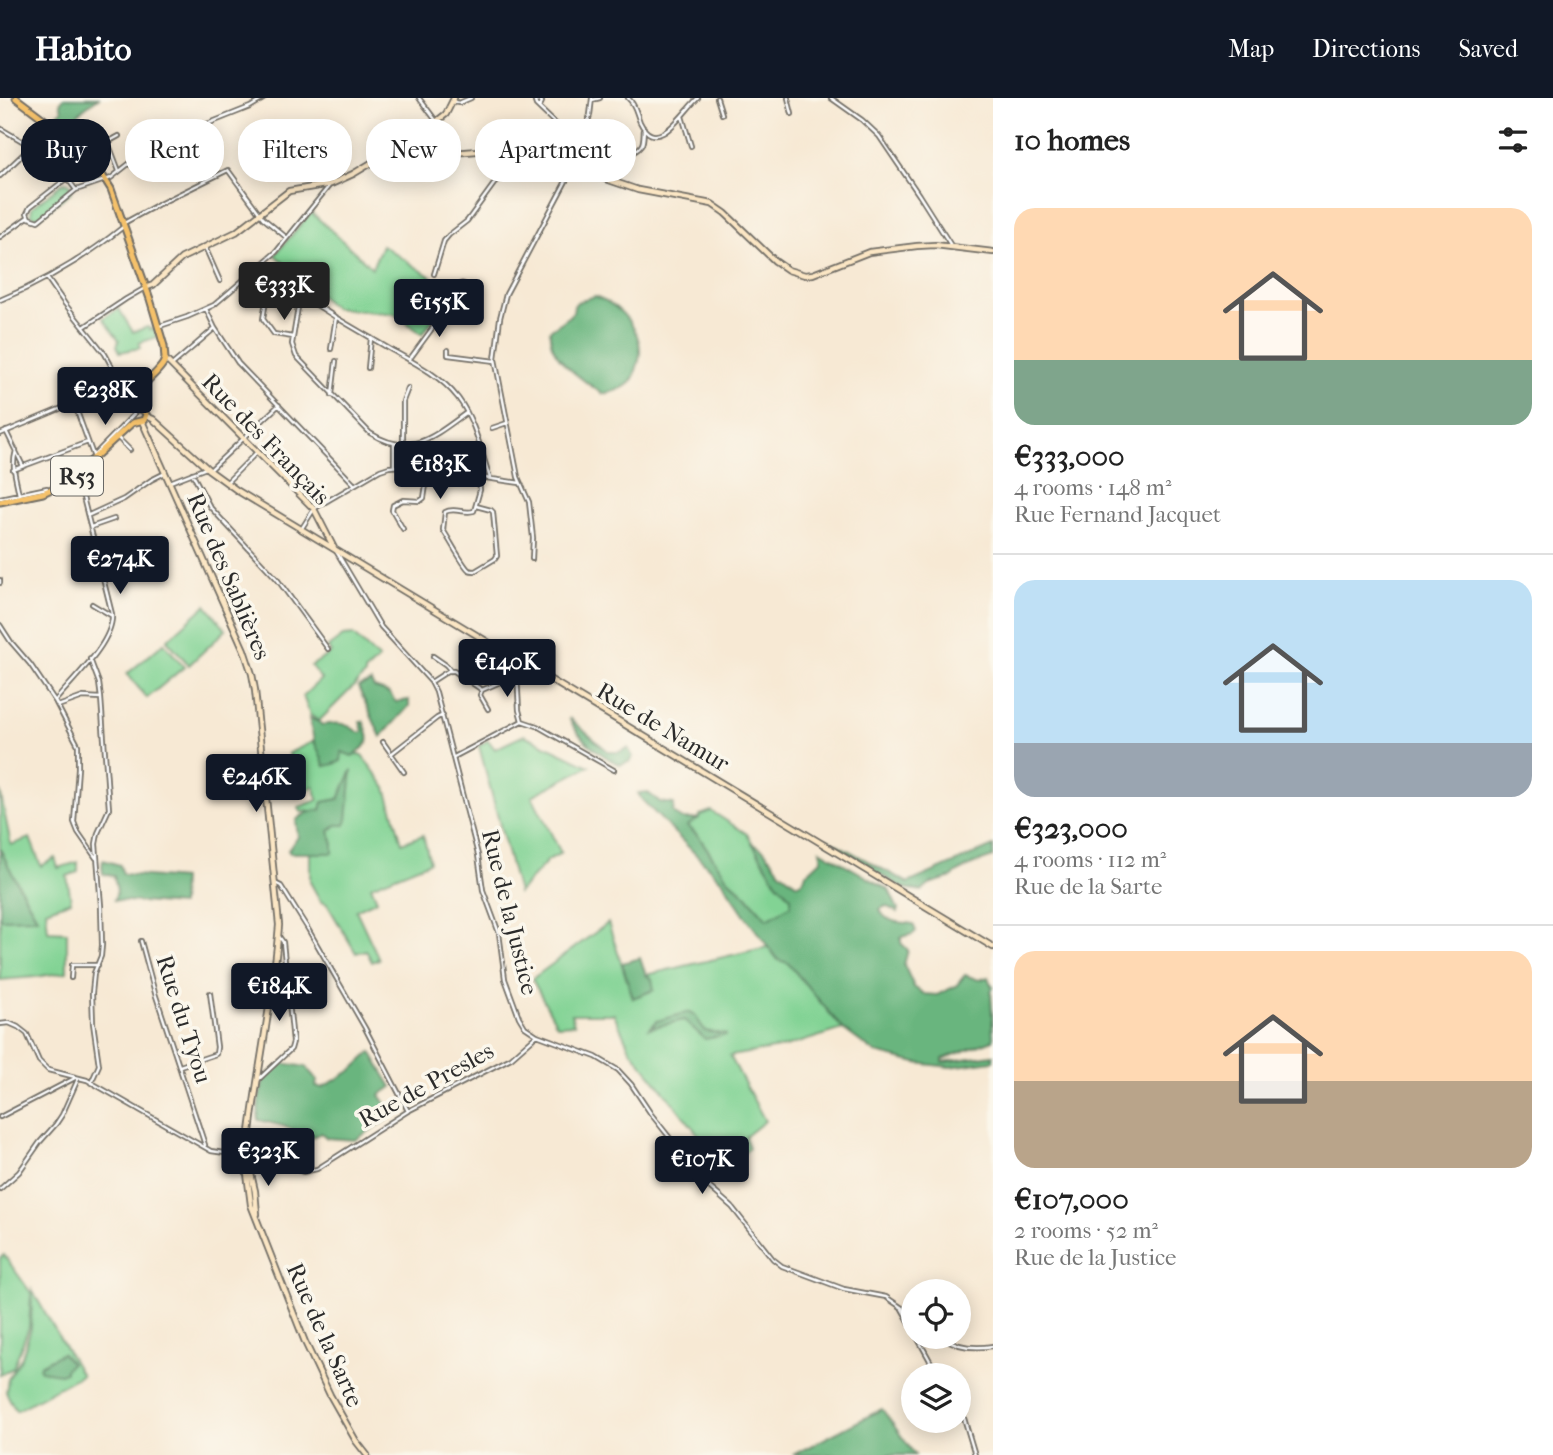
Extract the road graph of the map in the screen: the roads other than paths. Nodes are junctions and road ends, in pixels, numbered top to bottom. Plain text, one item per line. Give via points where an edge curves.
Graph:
1 (16, 98) edge
2 (265, 98) edge
3 (419, 98) edge
4 (471, 98) edge
5 (600, 98) edge
6 (628, 98) edge
7 (689, 98) edge
8 (698, 98) edge
9 (717, 98) edge
10 (788, 98) edge
11 (831, 98) edge
12 (592, 99) edge
13 (453, 100) edge
14 (691, 104) junction
15 (540, 108) dead end
16 (722, 114) dead end
17 (792, 114) dead end
18 (682, 116) junction
19 (46, 119) edge
20 (435, 119) edge
21 (440, 119) edge
22 (551, 119) edge
23 (589, 119) edge
24 (0, 128) edge
25 (644, 128) junction
26 (119, 136) dead end
27 (21, 140) edge
28 (691, 146) dead end
29 (636, 150) edge
30 (21, 157) edge
31 (366, 166) edge
32 (119, 171) junction
33 (0, 176) edge
34 (111, 178) edge
35 (62, 182) edge
36 (70, 182) edge
37 (99, 182) edge
38 (106, 182) edge
39 (495, 182) edge
40 (565, 182) edge
41 (615, 182) edge
42 (331, 184) junction
43 (76, 190) junction
44 (260, 214) junction
45 (28, 217) junction
46 (124, 225) junction
47 (1, 235) edge
48 (287, 238) junction
49 (205, 247) junction
50 (952, 247) junction
51 (993, 252) edge
52 (265, 262) junction
53 (271, 270) junction
54 (434, 274) dead end
55 (47, 278) junction
56 (220, 281) dead end
57 (153, 285) junction
58 (145, 289) junction
59 (459, 292) dead end
60 (300, 295) junction
61 (150, 299) junction
62 (0, 300) edge
63 (206, 309) junction
64 (336, 317) junction
65 (84, 327) junction
66 (158, 327) junction
67 (215, 328) junction
68 (293, 337) junction
69 (371, 338) junction
70 (331, 349) dead end
71 (448, 349) dead end
72 (165, 359) junction
73 (409, 360) junction
74 (495, 361) junction
75 (336, 362) dead end
76 (172, 366) junction
77 (368, 368) dead end
78 (140, 388) junction
79 (408, 388) dead end
80 (127, 393) junction
81 (332, 395) junction
82 (279, 405) junction
83 (137, 411) junction
84 (467, 412) junction
85 (141, 419) junction
86 (507, 423) junction
87 (492, 428) dead end
88 (6, 431) junction
89 (0, 434) edge
90 (116, 437) junction
91 (244, 439) junction
92 (88, 442) junction
93 (394, 444) junction
94 (403, 445) junction
95 (16, 450) junction
96 (130, 450) dead end
97 (257, 452) junction
98 (93, 455) junction
99 (23, 466) junction
100 (394, 466) junction
101 (208, 469) junction
102 (13, 470) junction
103 (429, 470) junction
104 (165, 473) junction
105 (192, 473) junction
106 (75, 477) junction
107 (479, 477) junction
108 (490, 478) junction
109 (169, 482) junction
110 (520, 482) junction
111 (226, 483) junction
112 (354, 484) junction
113 (19, 495) junction
114 (0, 500) edge
115 (476, 506) junction
116 (314, 509) junction
117 (88, 516) junction
118 (114, 519) dead end
119 (91, 527) junction
120 (301, 529) junction
121 (403, 529) dead end
122 (335, 548) junction
123 (532, 559) dead end
124 (92, 604) dead end
125 (113, 616) junction
126 (0, 625) edge
127 (328, 649) dead end
128 (432, 656) dead end
129 (90, 659) junction
130 (522, 662) junction
131 (451, 671) junction
132 (517, 673) junction
133 (430, 682) junction
134 (482, 690) junction
135 (101, 698) junction
136 (55, 701) junction
137 (58, 706) junction
138 (488, 709) dead end
139 (443, 715) junction
140 (522, 721) junction
141 (383, 742) dead end
142 (391, 754) junction
143 (454, 757) junction
144 (614, 770) dead end
145 (404, 772) dead end
146 (96, 858) junction
147 (275, 883) junction
148 (278, 935) junction
149 (141, 941) dead end
150 (993, 947) edge
151 (284, 952) junction
152 (277, 953) junction
153 (285, 961) junction
154 (98, 965) junction
155 (71, 978) dead end
156 (210, 993) dead end
157 (0, 1025) edge
158 (537, 1035) junction
159 (180, 1066) junction
160 (259, 1071) junction
161 (265, 1073) junction
162 (76, 1078) junction
163 (258, 1080) junction
164 (91, 1083) junction
165 (408, 1111) junction
166 (0, 1117) edge
167 (206, 1147) junction
168 (247, 1157) junction
169 (0, 1189) edge
170 (900, 1306) edge
171 (993, 1346) edge
172 (971, 1347) edge
173 (968, 1433) edge
174 (366, 1455) edge
175 (975, 1455) edge

1 - 19 main road
2 - 32 street via 162,142
3 - 20 street
4 - 13 street via 458,103
5 - 12 street
6 - 25 street
7 - 14 street
8 - 14 street
9 - 16 street
10 - 17 street
11 - 50 street via 879,136
12 - 23 street
13 - 21 main road
14 - 18 street
15 - 22 street
18 - 25 street via 662,134 652,135
18 - 28 street
24 - 27 street
25 - 29 street via 643,144
26 - 32 street via 108,142
30 - 33 street
31 - 42 main road
32 - 34 street
35 - 45 street via 30,207
36 - 43 street
37 - 43 street
38 - 46 main road
39 - 54 street via 467,222 444,241
40 - 74 street via 506,294
41 - 50 main road via 712,204 782,266 805,275 869,252
42 - 44 main road via 289,191
42 - 48 street
43 - 45 street via 38,220
44 - 46 street via 229,170
44 - 48 street
44 - 49 main road
45 - 47 street
46 - 55 street
46 - 58 main road
48 - 52 street
49 - 56 street
49 - 57 main road via 182,258
50 - 51 main road
52 - 53 street
52 - 63 street
53 - 60 street
53 - 68 street via 263,319 275,334
55 - 62 street
55 - 65 street
57 - 58 main road
57 - 61 main road
58 - 61 main road
58 - 65 street
59 - 73 street
60 - 64 street
60 - 68 street
61 - 66 main road
63 - 66 street
63 - 67 street
64 - 69 street
64 - 70 street
65 - 80 street
66 - 72 main road
67 - 76 street
67 - 82 street via 237,363
68 - 81 street via 298,359
69 - 73 street
69 - 77 street
71 - 74 street via 448,355
72 - 76 main road, Rue des Français
72 - 78 main road
73 - 84 street via 445,384
74 - 86 street
75 - 81 street
76 - 91 main road, Rue des Français
78 - 80 street
78 - 83 main road
79 - 94 street via 403,401
80 - 83 street
81 - 93 street via 370,433
82 - 91 street
82 - 112 street
83 - 85 main road via 134,418
83 - 85 main road via 144,411
83 - 98 street
84 - 94 street via 428,439
84 - 108 street
85 - 90 main road, R53
85 - 101 main road, Rue de Namur via 153,419
85 - 104 main road, Rue des Sablières
86 - 87 street
86 - 110 street
88 - 89 street
88 - 92 street via 74,403
88 - 95 street
90 - 96 street
90 - 106 main road, R53
91 - 97 main road, Rue des Français
91 - 101 street
92 - 98 street
92 - 99 street
93 - 94 street
93 - 100 street
95 - 99 street
95 - 102 street
97 - 111 street
97 - 116 main road, Rue des Français
98 - 113 street via 63,481
99 - 102 street
100 - 103 street
100 - 112 street
101 - 105 street
101 - 111 main road, Rue de Namur
102 - 113 street
103 - 107 street
103 - 121 street via 424,498 393,505
104 - 109 main road, Rue des Sablières
104 - 117 street
105 - 109 street
105 - 127 street via 210,508 277,579
106 - 114 main road, R53 via 49,491
106 - 117 street
107 - 108 street
107 - 115 street
108 - 110 street
109 - 147 main road, Rue des Sablières via 252,674
110 - 123 street via 529,502
111 - 120 main road, Rue de Namur
112 - 116 street
113 - 114 street
115 - 115 street via 470,512 445,512 443,525 472,571 497,556 493,512
116 - 120 street
116 - 122 main road, Rue des Français
117 - 119 street
118 - 119 street
119 - 125 street
120 - 122 main road, Rue de Namur
122 - 130 main road, Rue de Namur
122 - 133 street, Rue de la Justice via 381,627
124 - 125 street
125 - 129 street via 109,633
126 - 136 street
128 - 131 street
129 - 135 street
129 - 136 street
130 - 132 street
130 - 150 main road, Rue de Namur
131 - 133 street
131 - 134 street
132 - 134 street
132 - 140 street
133 - 139 street, Rue de la Justice
134 - 138 street
135 - 137 street via 83,697
135 - 146 street via 108,809 98,834
136 - 137 street
137 - 146 street via 78,744 74,822
139 - 142 street
139 - 143 street, Rue de la Justice
140 - 143 street
140 - 144 street
141 - 142 street
142 - 145 street
143 - 158 street, Rue de la Justice via 483,890 499,933 505,979 519,1017
146 - 154 street via 102,935
147 - 148 main road, Rue des Sablières
147 - 165 street via 326,960
148 - 151 street, Rue des Sablières
148 - 152 main road, Rue des Sablières
149 - 159 street, Rue du Tyou
151 - 152 street
151 - 153 street, Rue des Sablières
152 - 153 street
152 - 160 main road, Rue des Sablières
153 - 161 street, Rue des Sablières via 293,1042
154 - 155 street via 72,965
154 - 164 street via 92,993 99,1065
156 - 159 street via 216,1054
157 - 162 street, Rue de Presles via 9,1023 27,1034 39,1062 48,1070
158 - 165 street, Rue de Presles via 511,1058
158 - 170 street via 618,1070 709,1186 782,1266 844,1289 886,1297
159 - 167 street, Rue du Tyou
160 - 161 street
160 - 163 main road, Rue des Sablières
161 - 163 street, Rue des Sablières
162 - 164 street, Rue de Presles
162 - 166 street
162 - 169 street via 56,1125
163 - 168 main road, Rue des Sablières
164 - 167 street, Rue de Presles
165 - 168 street, Rue de Presles via 317,1169 303,1172
167 - 168 street, Rue de Presles
168 - 174 main road, Rue de la Sarte via 258,1225 310,1353
171 - 172 street
173 - 175 street

